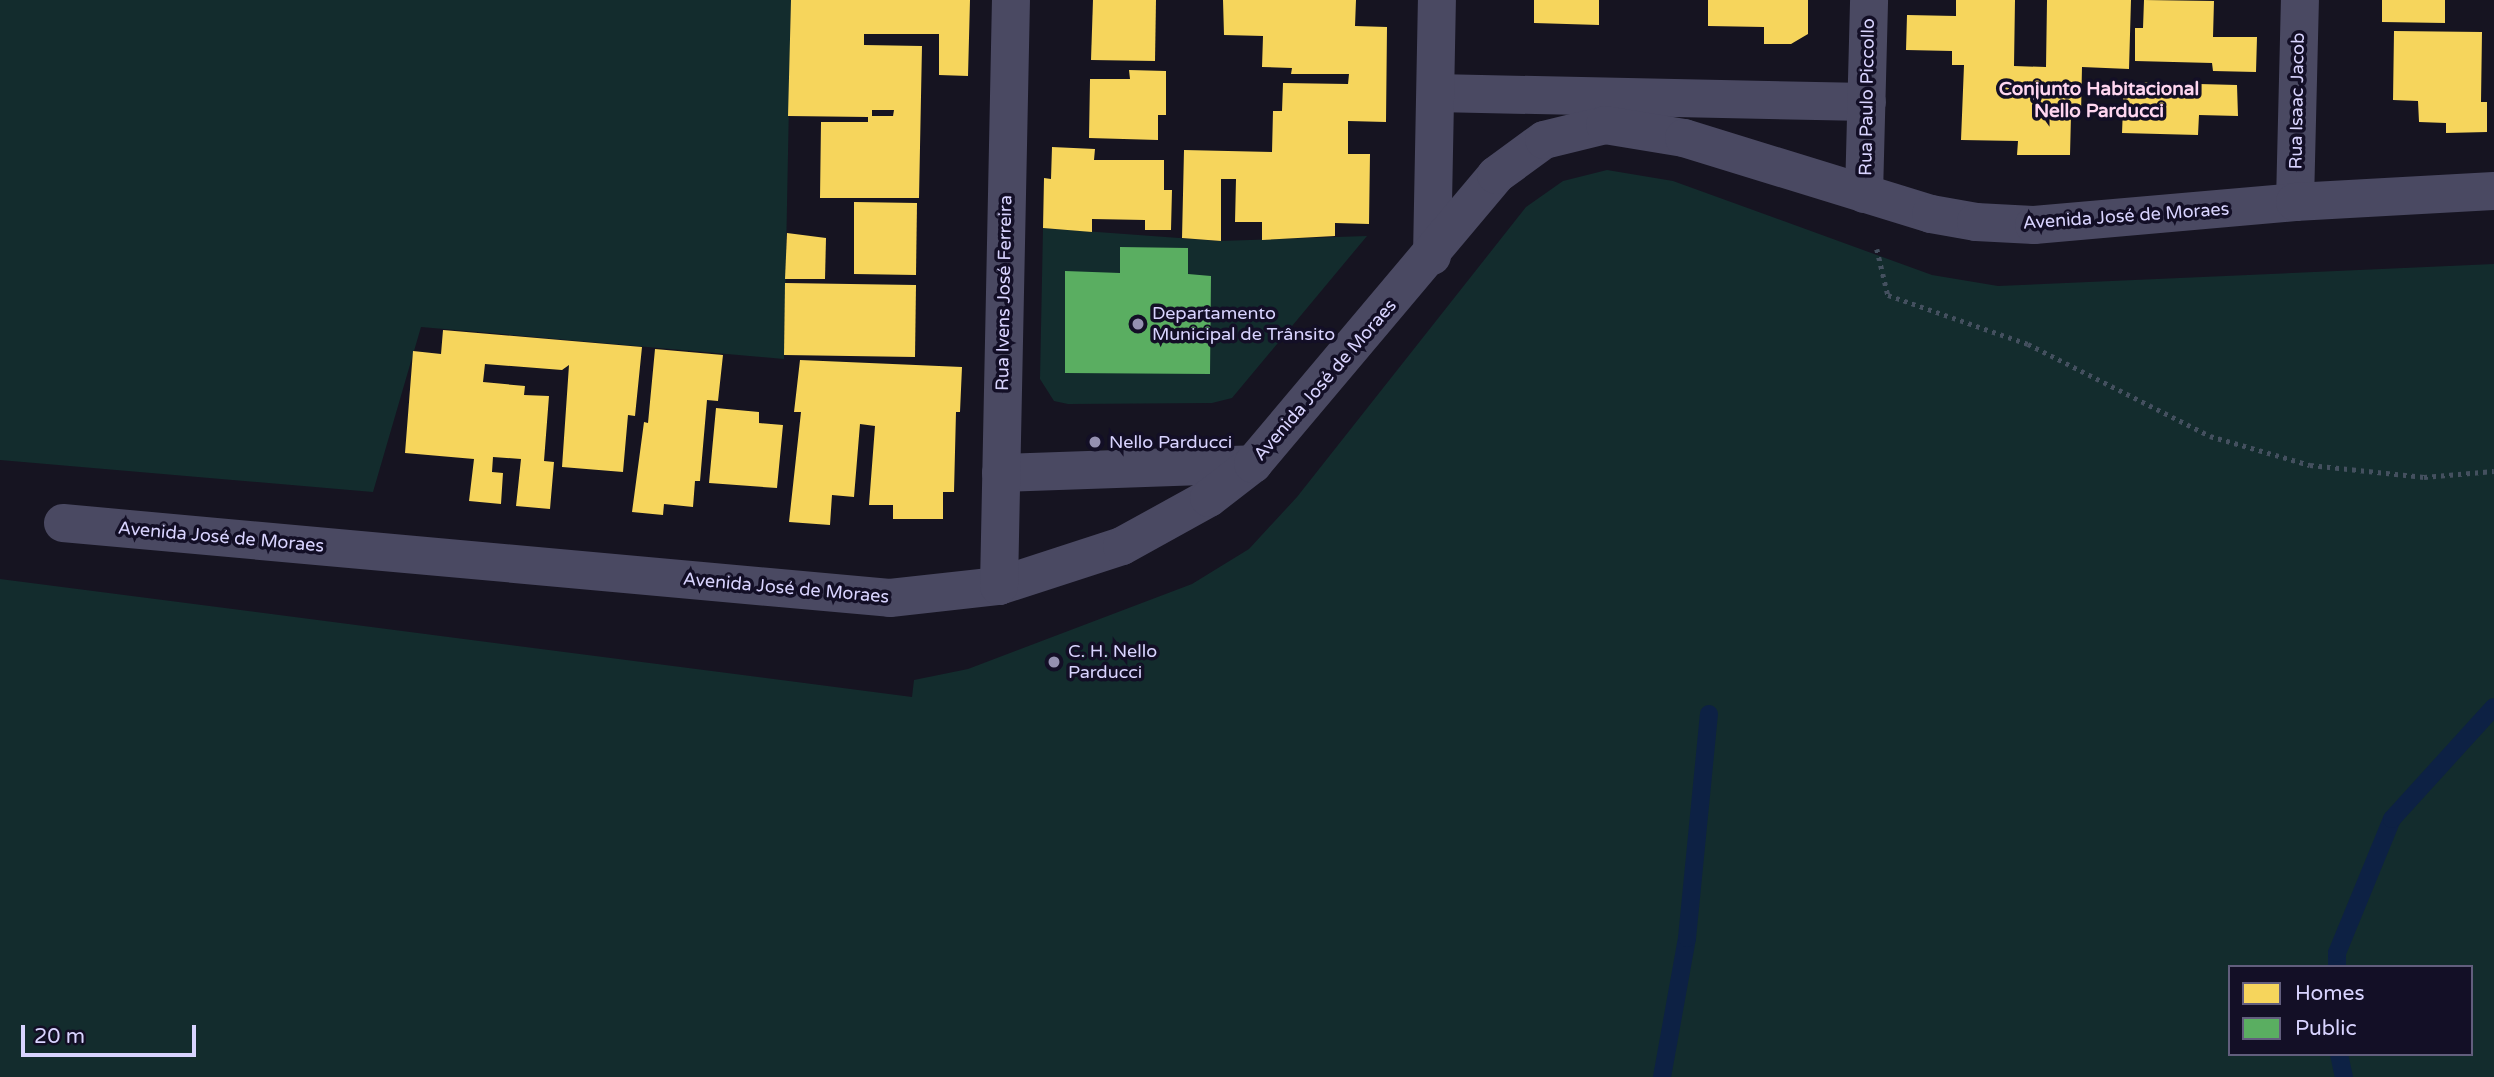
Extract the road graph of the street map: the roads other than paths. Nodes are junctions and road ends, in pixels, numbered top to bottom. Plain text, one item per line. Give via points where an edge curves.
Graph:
1 (1011, 0) edge
2 (1437, 0) edge
3 (1869, 0) edge
4 (2300, 0) edge
5 (1436, 93) junction
6 (1867, 102) junction
7 (2494, 191) edge
8 (1864, 194) junction
9 (2295, 202) junction
10 (1432, 256) junction
11 (1253, 464) junction
12 (1001, 473) junction
13 (63, 523) dead end
14 (999, 586) junction

1 - 12 street, Rua Ivens José Ferreira
2 - 5 street
3 - 6 street, Rua Paulo Piccollo
4 - 9 street, Rua Isaac Jacob
5 - 6 street
5 - 10 street
6 - 8 street, Rua Paulo Piccollo
7 - 9 street, Avenida José de Moraes
8 - 9 street, Avenida José de Moraes via 1931,215 2034,225
8 - 10 street, Avenida José de Moraes via 1685,138 1605,125 1544,140 1496,175
10 - 11 street, Avenida José de Moraes
11 - 12 street
11 - 14 street, Avenida José de Moraes via 1209,498 1122,546
12 - 14 street, Rua Ivens José Ferreira
13 - 14 street, Avenida José de Moraes via 890,598

